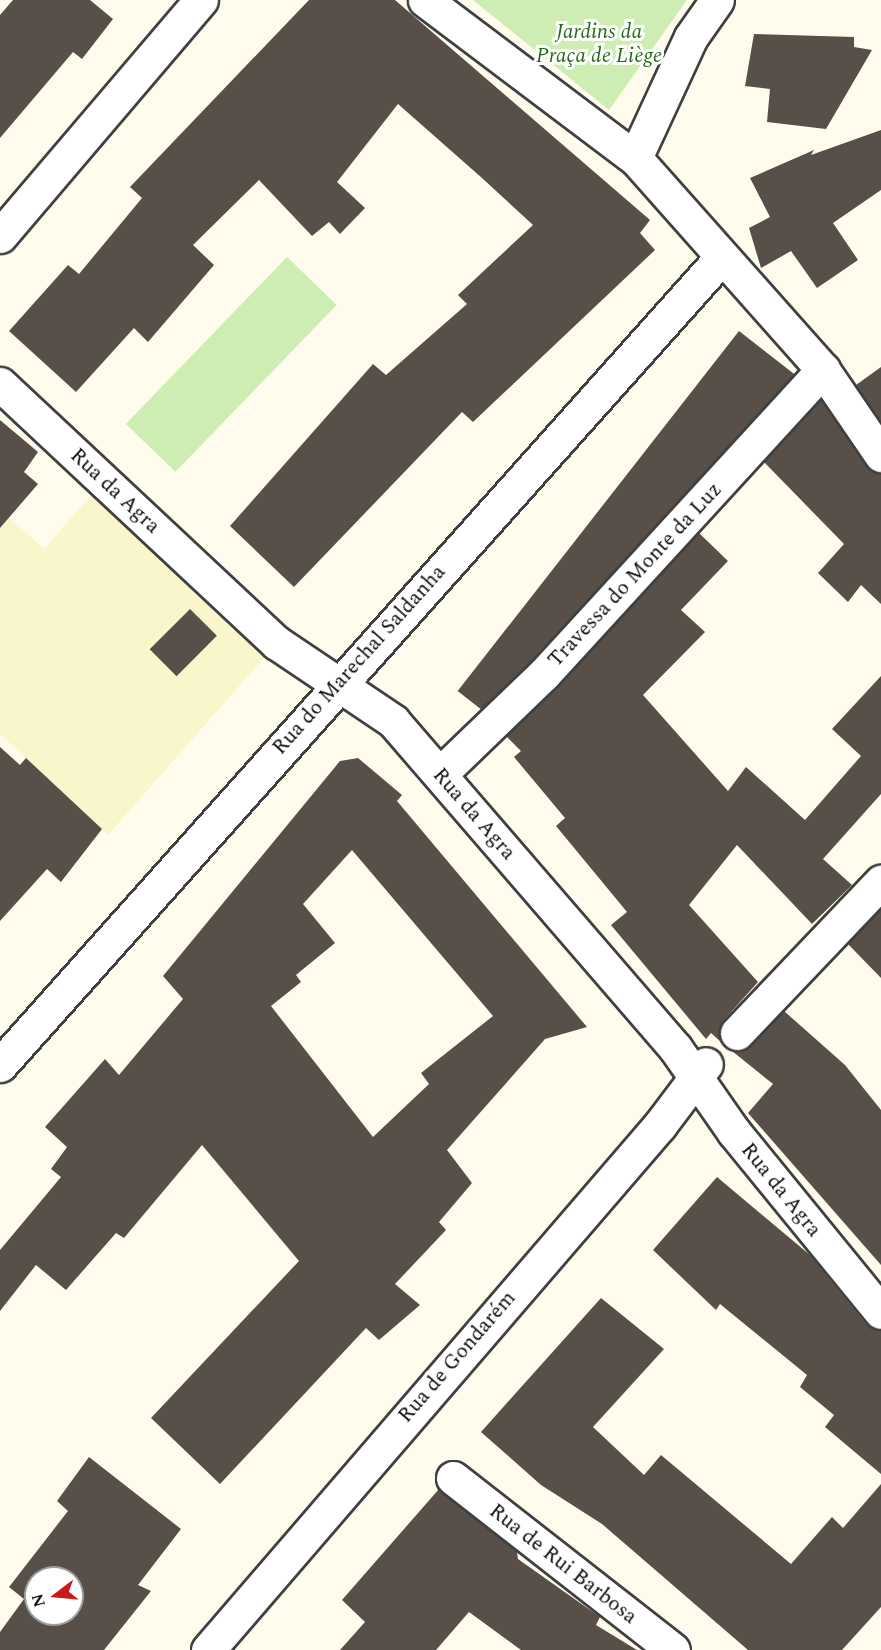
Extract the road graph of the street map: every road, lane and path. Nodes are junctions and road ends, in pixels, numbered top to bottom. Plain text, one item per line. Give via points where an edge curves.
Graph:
1 (201, 0) edge
2 (425, 0) edge
3 (717, 0) edge
4 (634, 158) junction
5 (0, 236) edge
6 (721, 258) junction
7 (823, 370) junction
8 (0, 384) edge
9 (881, 455) edge
10 (339, 681) junction
11 (440, 774) junction
12 (881, 882) edge
13 (740, 1030) dead end
14 (0, 1065) edge
15 (700, 1071) junction
16 (881, 1312) edge
17 (453, 1478) dead end
18 (208, 1650) edge
19 (673, 1650) edge

1 - 5 street
2 - 4 street
3 - 4 street via 691,36
4 - 6 street
6 - 7 street
6 - 10 street, Rua do Marechal Saldanha
7 - 9 street
7 - 11 street, Travessa do Monte da Luz via 544,674
8 - 10 street, Rua da Agra via 277,643
10 - 11 street, Rua da Agra via 393,721
10 - 14 street, Rua do Marechal Saldanha
11 - 15 street, Rua da Agra via 671,1043
12 - 13 street
15 - 16 street, Rua da Agra
15 - 18 street, Rua de Gondarém via 660,1125
17 - 19 street, Rua de Rui Barbosa

